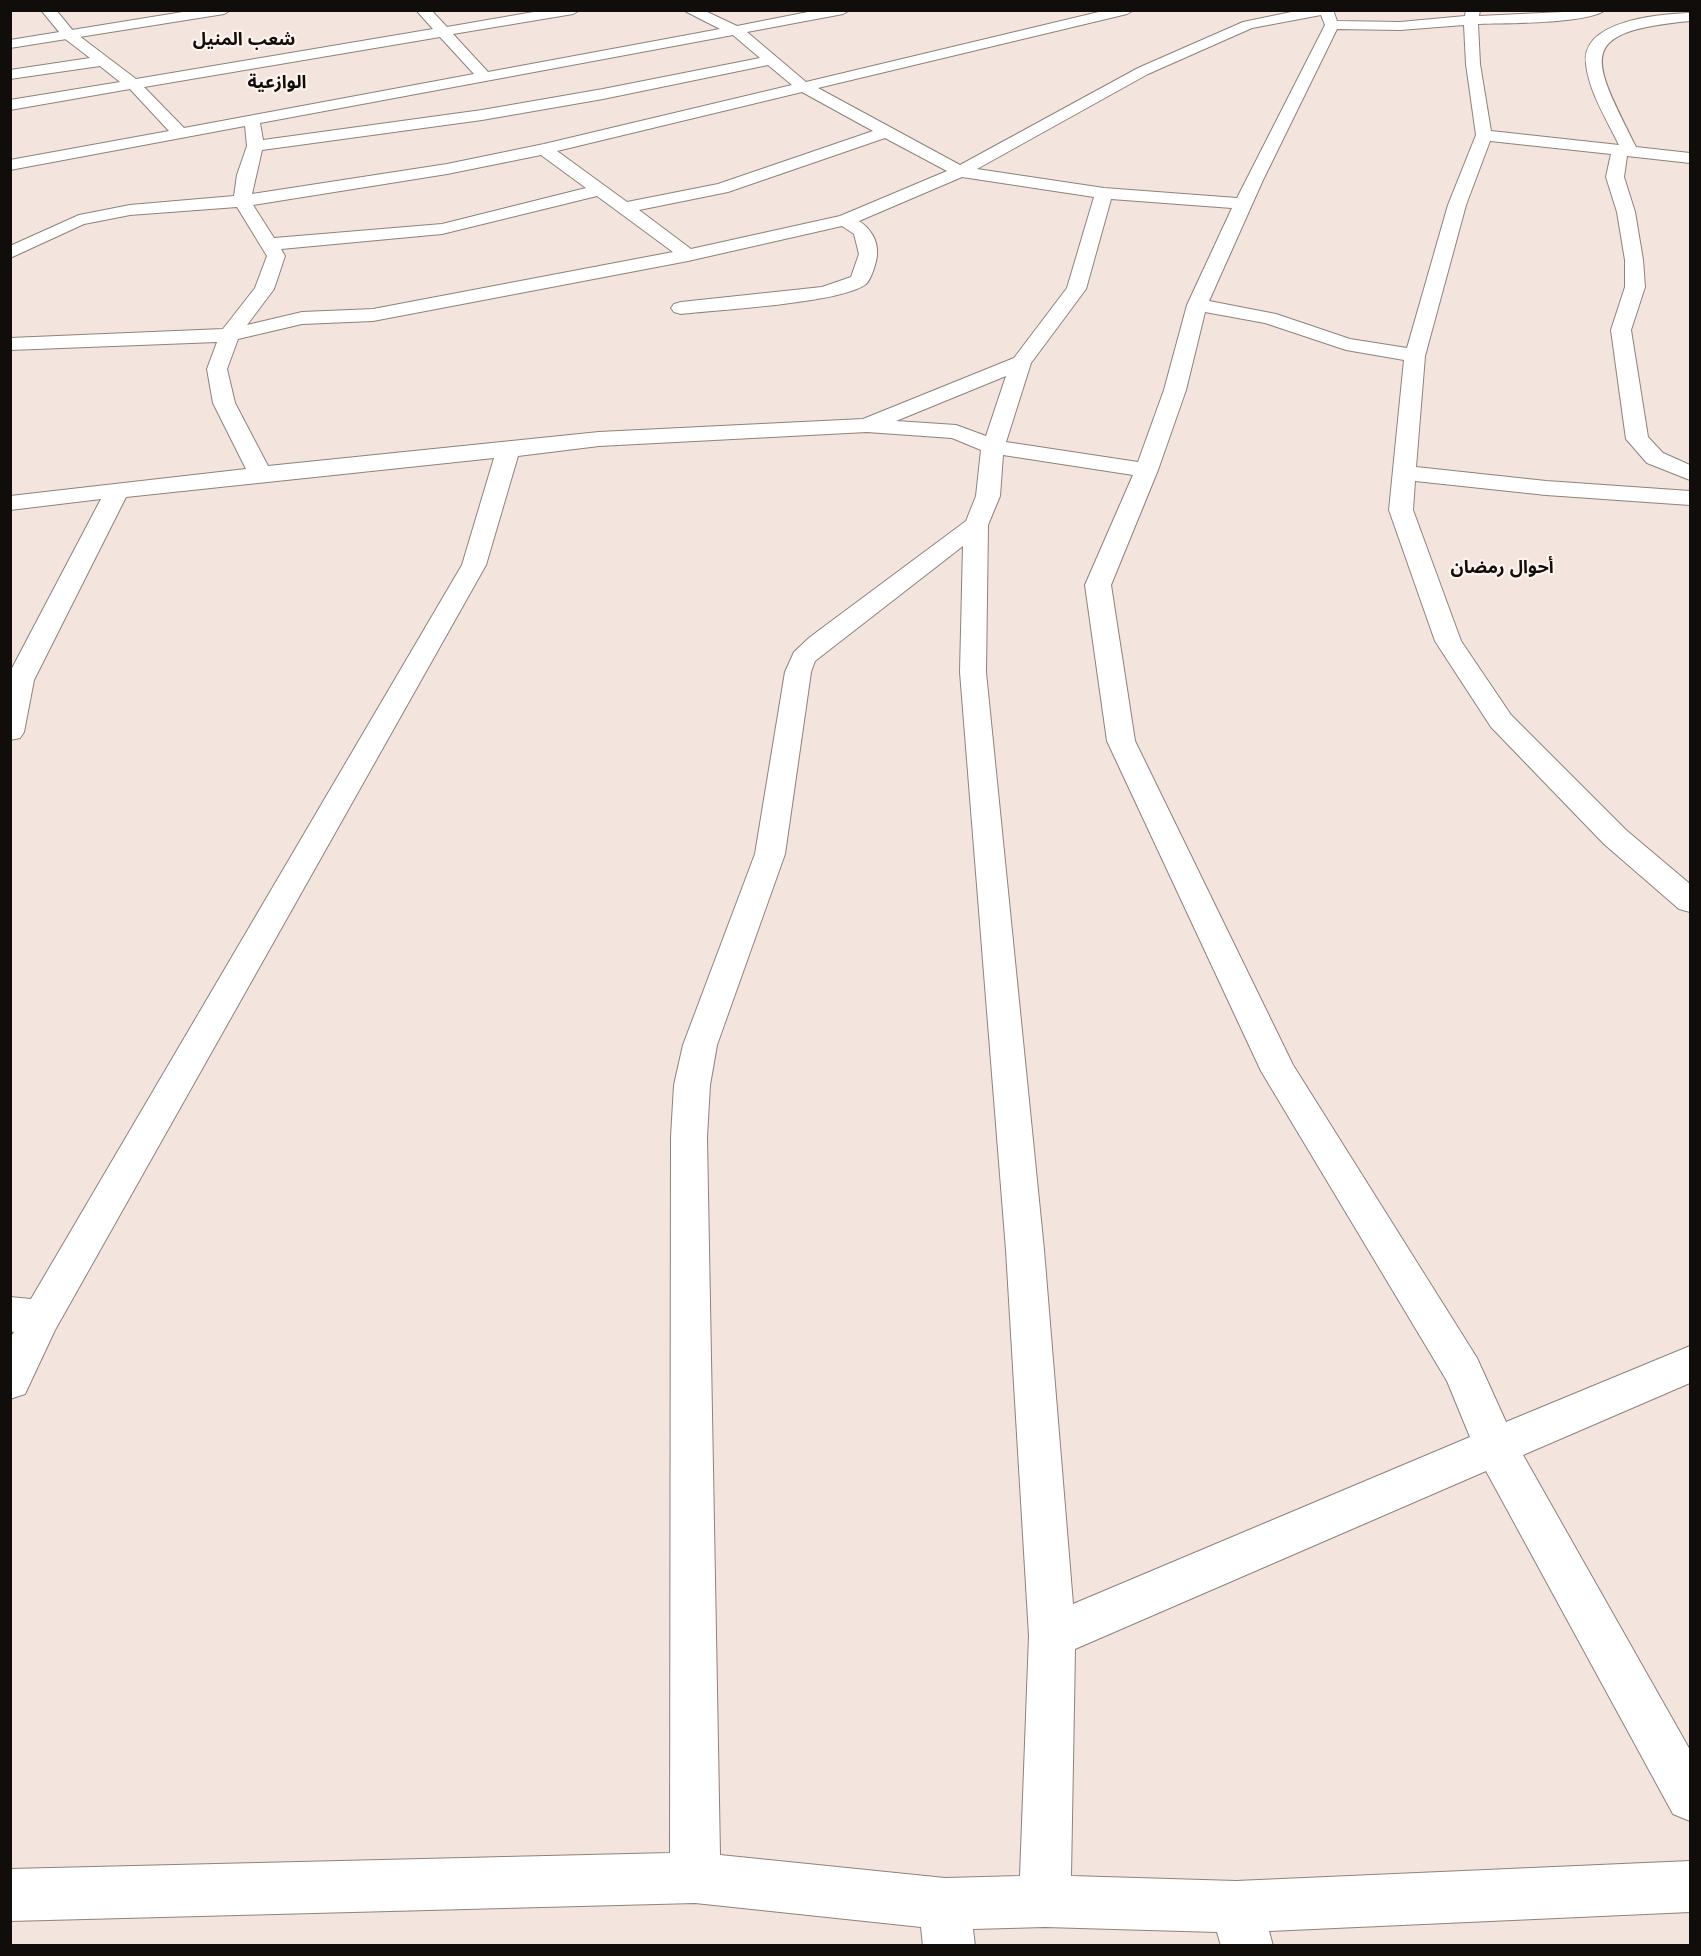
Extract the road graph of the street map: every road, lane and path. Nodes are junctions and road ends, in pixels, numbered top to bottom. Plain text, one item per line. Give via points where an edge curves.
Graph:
1 (48, 10) edge
2 (224, 10) edge
3 (423, 10) edge
4 (573, 10) edge
5 (690, 10) edge
6 (843, 10) edge
7 (1127, 10) edge
8 (1598, 10) edge
9 (1472, 15) edge
10 (1328, 16) edge
11 (1690, 17) edge
12 (737, 31) junction
13 (442, 32) junction
14 (69, 35) junction
15 (10, 44) edge
16 (772, 60) junction
17 (102, 61) junction
18 (10, 75) edge
19 (485, 77) junction
20 (134, 85) junction
21 (802, 86) junction
22 (10, 105) edge
23 (252, 119) junction
24 (179, 132) junction
25 (887, 132) junction
26 (1484, 135) junction
27 (255, 146) junction
28 (544, 148) junction
29 (1625, 151) junction
30 (1690, 158) edge
31 (10, 165) edge
32 (960, 172) junction
33 (600, 190) junction
34 (1104, 193) junction
35 (242, 201) junction
36 (1244, 204) junction
37 (624, 208) junction
38 (845, 220) junction
39 (270, 244) junction
40 (10, 253) edge
41 (688, 255) junction
42 (1197, 306) junction
43 (681, 308) dead end
44 (229, 335) junction
45 (10, 344) edge
46 (1414, 356) junction
47 (1021, 362) junction
48 (867, 425) junction
49 (993, 447) junction
50 (507, 450) junction
51 (1148, 470) junction
52 (1404, 472) junction
53 (1690, 473) edge
54 (260, 474) junction
55 (117, 491) junction
56 (1690, 498) edge
57 (10, 503) edge
58 (976, 525) junction
59 (10, 732) edge
60 (1690, 901) edge
61 (26, 1316) edge
62 (1690, 1364) edge
63 (10, 1381) edge
64 (1496, 1448) junction
65 (1052, 1636) junction
66 (1690, 1797) edge
67 (695, 1878) junction
68 (1690, 1887) edge
69 (10, 1895) edge
70 (1045, 1901) junction
71 (947, 1925) edge
72 (1242, 1926) edge

1 - 14 street
2 - 14 street
3 - 13 street
4 - 13 street
5 - 12 street
6 - 12 street
7 - 21 street
8 - 9 street via 1556,17
9 - 10 street via 1400,26
9 - 26 street via 1473,64
10 - 32 street via 1248,25 1143,70
10 - 36 street
11 - 29 street via 1633,25 1598,42 1592,57 1597,79
12 - 16 street
12 - 19 street
13 - 19 street
13 - 20 street
14 - 15 street
14 - 17 street
16 - 21 street
16 - 27 street via 482,115
17 - 18 street
17 - 20 street
19 - 23 street
20 - 22 street
20 - 24 street
21 - 25 street
21 - 28 street
23 - 24 street
23 - 27 street
24 - 31 street
25 - 32 street
25 - 37 street via 722,188
26 - 29 street
26 - 46 street via 1457,204
27 - 35 street
28 - 33 street
28 - 35 street via 436,171
29 - 30 street
29 - 53 street via 1615,177 1626,212 1635,287 1621,330 1637,439 1655,458
32 - 34 street
32 - 38 street
33 - 37 street
33 - 39 street via 442,229
34 - 36 street
34 - 47 street via 1076,289
35 - 39 street
35 - 40 street via 130,210 79,220
36 - 42 street
37 - 41 street
38 - 41 street
38 - 43 street via 862,231 868,254 859,280 822,293
39 - 44 street via 276,256 264,289
41 - 44 street via 373,315 303,318
42 - 46 street via 1269,318 1346,344
42 - 51 street
44 - 45 street
44 - 54 street via 217,369 224,403
46 - 52 street
47 - 48 street
47 - 49 street
48 - 49 street via 956,432
48 - 50 street via 599,439
49 - 51 street
49 - 58 street via 988,496
50 - 54 street
50 - 61 street via 474,565
51 - 64 street via 1098,585 1121,741 1278,1071 1462,1371
52 - 56 street via 1463,481
52 - 60 street via 1401,510 1448,641 1501,722 1615,837
54 - 55 street
55 - 57 street
55 - 59 street via 20,680
58 - 65 street via 973,672 1025,1250
58 - 67 street via 803,658 770,854 700,1045 692,1085 689,1137
61 - 63 street
62 - 64 street
64 - 65 street
64 - 66 street
65 - 70 street
67 - 69 street
67 - 71 street
68 - 72 street
70 - 71 street
70 - 72 street

